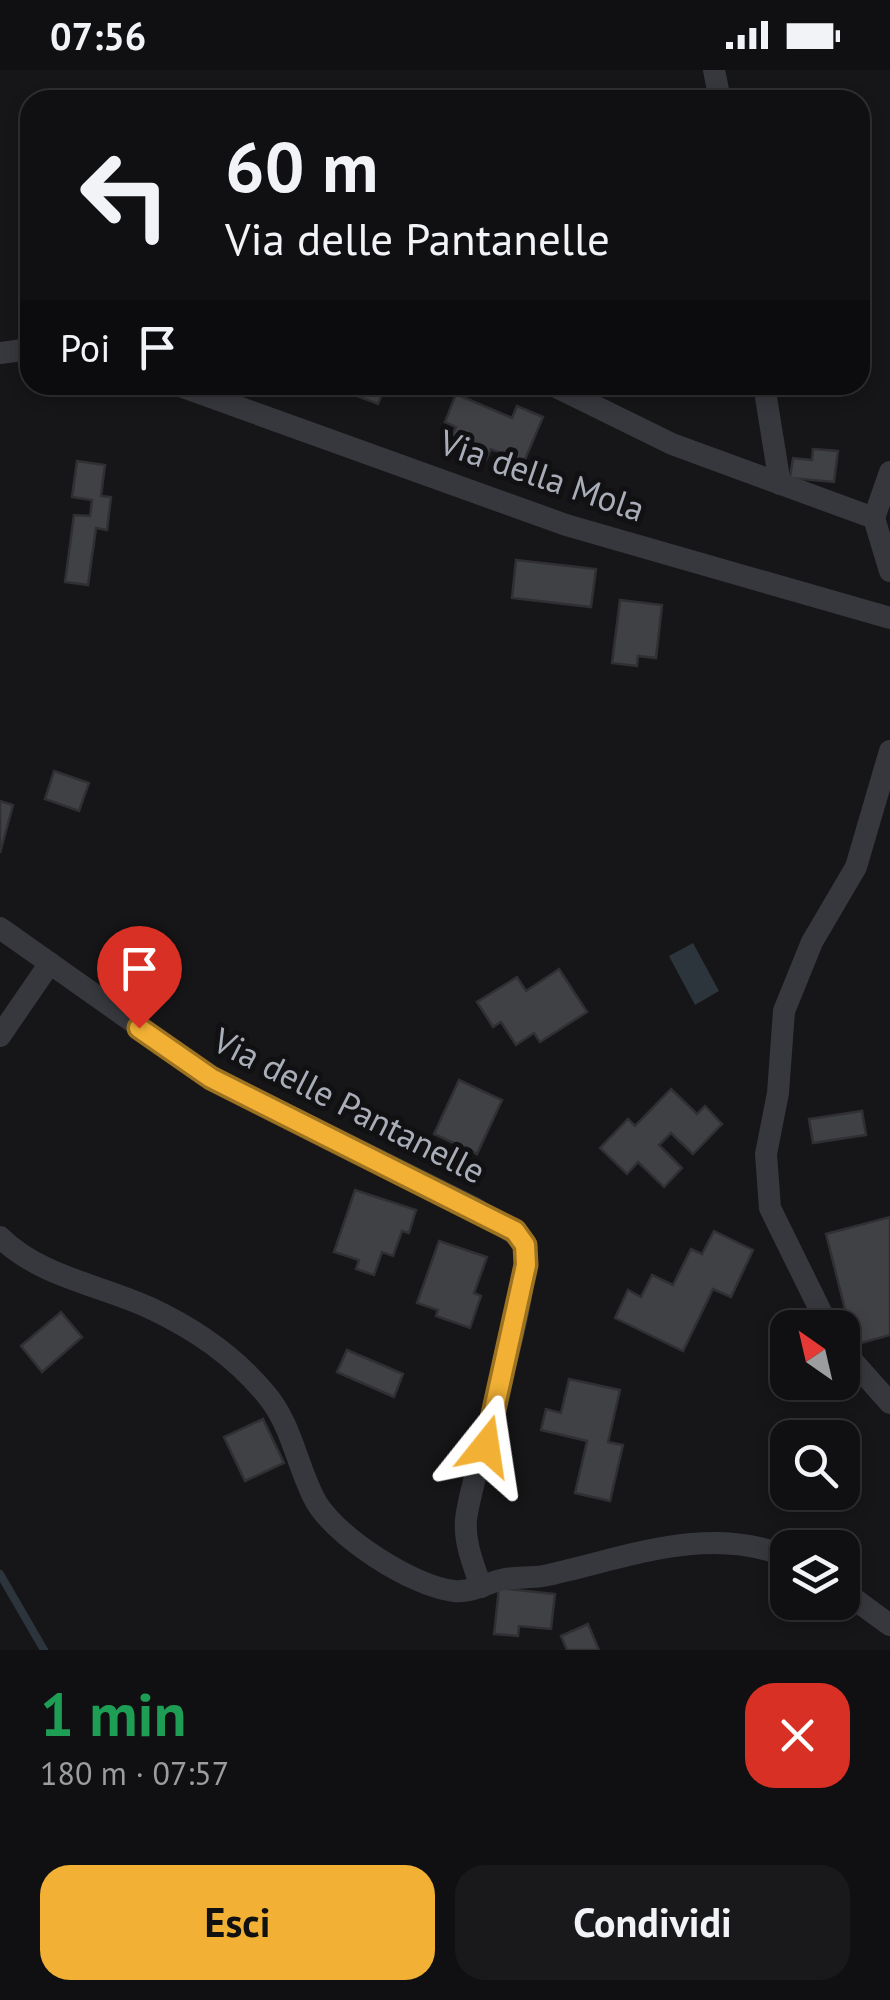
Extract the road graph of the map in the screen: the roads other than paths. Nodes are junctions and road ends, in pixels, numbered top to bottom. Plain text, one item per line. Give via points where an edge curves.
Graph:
1 (205, 395) edge
2 (572, 395) edge
3 (766, 395) edge
4 (890, 472) edge
5 (780, 484) junction
6 (874, 518) junction
7 (890, 572) edge
8 (890, 618) edge
9 (890, 751) edge
10 (0, 928) edge
11 (50, 963) junction
12 (0, 1036) edge
13 (0, 1237) edge
14 (820, 1310) edge
15 (860, 1369) edge
16 (890, 1403) edge
17 (770, 1552) edge
18 (481, 1587) junction
19 (860, 1603) edge
20 (890, 1625) edge

1 - 8 street, Via della Mola via 566,525
2 - 5 street via 657,438
3 - 5 street
4 - 6 street
5 - 6 street
6 - 7 street
9 - 14 street via 856,867 812,942 784,1011 766,1154 770,1208
10 - 11 street, Via delle Pantanelle
11 - 12 street
11 - 18 street, Via delle Pantanelle via 211,1078 473,1208 520,1238 526,1265 466,1518
13 - 18 street via 67,1278 149,1307 222,1351 267,1394 312,1495 334,1526 403,1573 450,1592
15 - 16 street
17 - 18 street via 747,1544 689,1544
19 - 20 street

